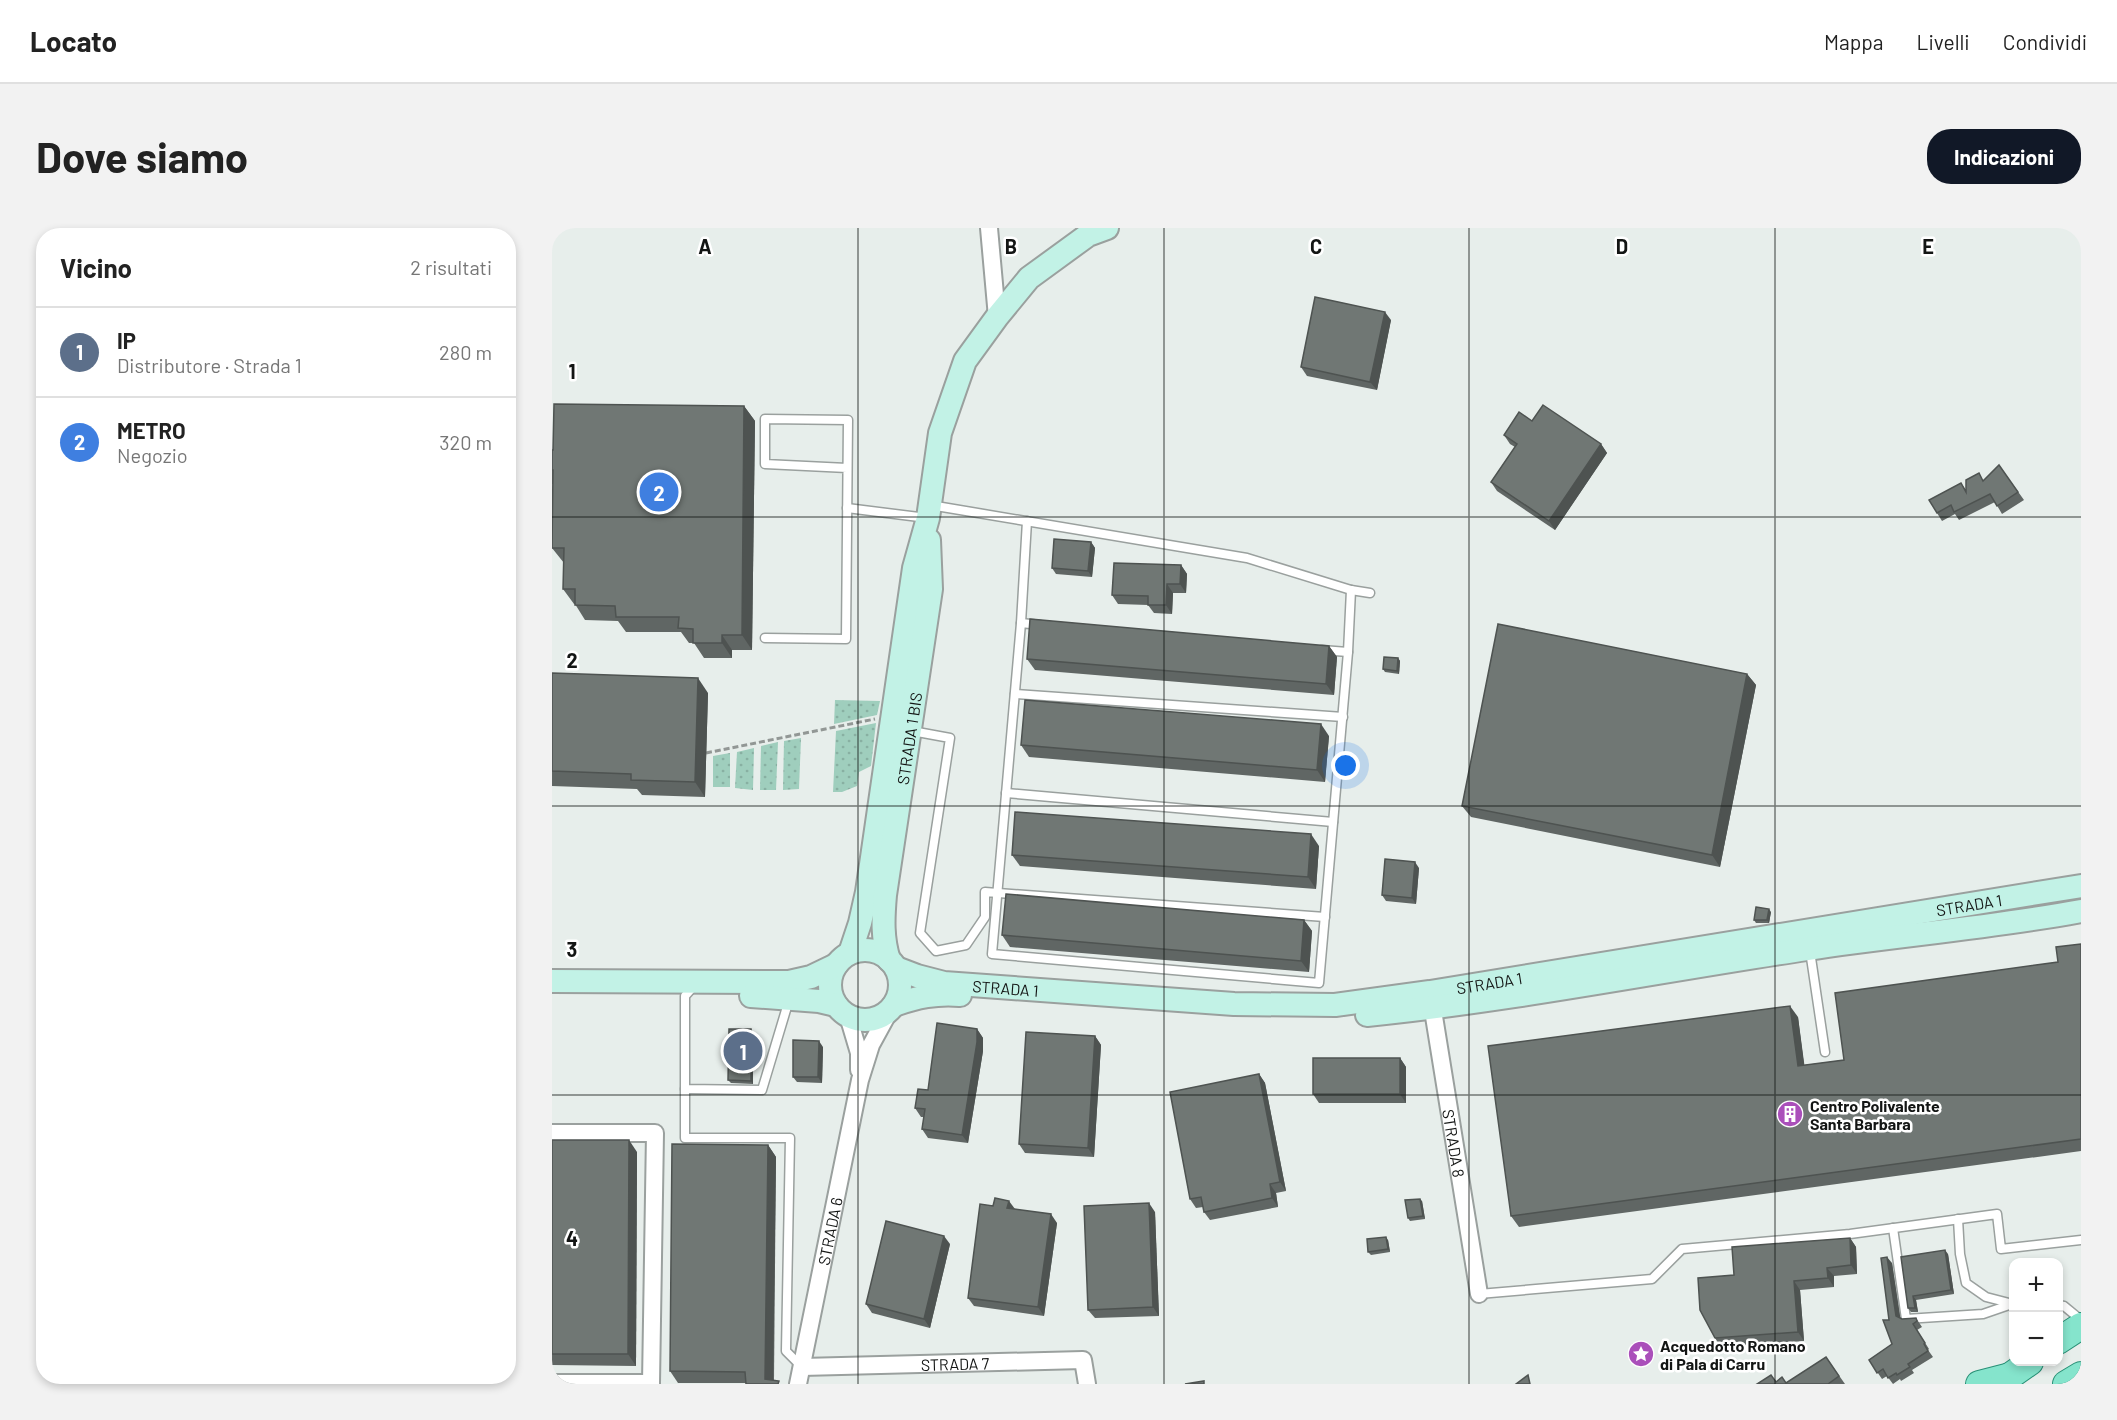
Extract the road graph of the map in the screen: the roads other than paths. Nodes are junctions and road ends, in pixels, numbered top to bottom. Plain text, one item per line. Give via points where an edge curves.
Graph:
1 (988, 228) edge
2 (1107, 228) edge
3 (997, 316) junction
4 (847, 468) junction
5 (847, 508) junction
6 (929, 511) junction
7 (1028, 521) junction
8 (1351, 590) junction
9 (1370, 593) dead end
10 (1021, 623) junction
11 (1044, 625) edge
12 (765, 638) dead end
13 (1313, 649) edge
14 (1348, 652) junction
15 (1015, 694) junction
16 (1343, 717) junction
17 (898, 725) junction
18 (1006, 794) junction
19 (1333, 822) junction
20 (2081, 886) edge
21 (997, 892) junction
22 (2081, 911) edge
23 (1325, 917) junction
24 (1810, 948) junction
25 (843, 959) junction
26 (893, 964) junction
27 (552, 981) edge
28 (692, 989) junction
29 (552, 994) edge
30 (789, 998) junction
31 (1432, 1000) junction
32 (891, 1008) junction
33 (842, 1010) junction
34 (1825, 1052) dead end
35 (860, 1080) junction
36 (685, 1089) junction
37 (552, 1133) edge
38 (1958, 1219) junction
39 (1893, 1228) junction
40 (2081, 1240) edge
41 (1479, 1294) joint
42 (2009, 1303) edge
43 (2009, 1305) edge
44 (2063, 1306) edge
45 (2081, 1320) edge
46 (2081, 1326) edge
47 (2063, 1338) edge
48 (802, 1367) junction
49 (2014, 1374) edge
50 (2081, 1375) edge
51 (552, 1383) edge
52 (798, 1384) edge
53 (1087, 1384) edge
54 (1979, 1384) edge
55 (2066, 1384) edge

1 - 3 street
2 - 3 street, STRADA 1 BIS via 1088,235 1029,278
3 - 6 street, STRADA 1 BIS via 965,361 940,433
4 - 4 lane via 765,464 765,419 848,420
4 - 5 lane
5 - 6 lane
5 - 12 lane via 846,639
6 - 7 lane
6 - 17 street, STRADA 1 BIS via 931,589
7 - 8 lane via 1246,558
7 - 10 lane
8 - 9 lane
8 - 14 lane
10 - 11 lane
10 - 15 lane
13 - 14 lane
14 - 16 lane
15 - 16 lane
15 - 18 lane
16 - 19 lane
17 - 21 lane via 950,738 920,933 936,951 966,945 985,917 985,891
17 - 25 street, STRADA 1 BIS via 860,923
17 - 26 street, STRADA 1 BIS via 882,923
18 - 19 lane
18 - 21 lane
19 - 23 lane
20 - 31 street, STRADA 1
21 - 23 lane
21 - 23 lane via 992,954 1319,983
22 - 24 street, STRADA 1
24 - 31 street, STRADA 1
24 - 34 lane
25 - 26 street via 868,950 880,953
25 - 28 street via 811,977 789,982
25 - 33 street via 831,975 830,985 831,995
26 - 31 street, STRADA 1 via 944,983 1234,1004 1335,1005
26 - 32 street via 900,990
27 - 28 street
28 - 29 street
28 - 30 street
28 - 36 lane
30 - 33 street via 819,1001
30 - 36 lane via 762,1090
31 - 32 street, STRADA 1 via 1337,1018 1232,1016 939,993
31 - 41 street, STRADA 8
32 - 33 street via 868,1021
32 - 35 street, STRADA 6 via 871,1045
33 - 35 street, STRADA 6 via 859,1053
35 - 48 street, STRADA 6
36 - 48 lane via 685,1138 790,1138 786,1351
37 - 51 street via 655,1133 651,1383
38 - 39 lane
38 - 40 lane via 1997,1214 2001,1249
38 - 42 lane via 1966,1283 1986,1298
39 - 41 lane via 1682,1249 1652,1279
39 - 43 lane via 1906,1319 1983,1314
44 - 45 lane
46 - 47 main road
48 - 52 street, STRADA 6
48 - 53 street, STRADA 7 via 1083,1360
49 - 54 main road
50 - 55 main road

